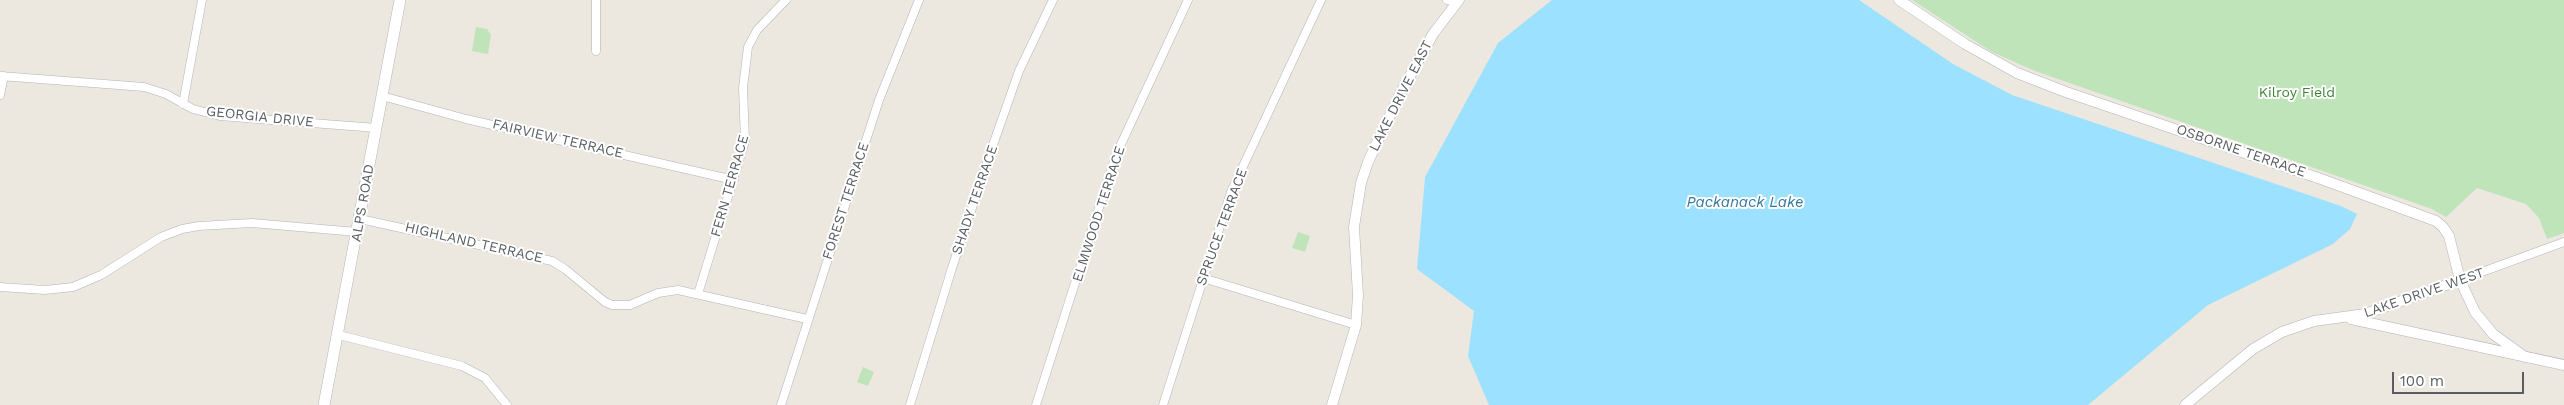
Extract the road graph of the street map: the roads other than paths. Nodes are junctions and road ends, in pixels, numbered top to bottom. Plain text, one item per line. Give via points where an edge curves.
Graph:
1 (202, 0) edge
2 (400, 0) edge
3 (596, 0) edge
4 (786, 0) edge
5 (919, 0) edge
6 (1053, 0) edge
7 (1188, 0) edge
8 (1321, 0) edge
9 (1899, 0) edge
10 (1454, 1) edge
11 (596, 51) dead end
12 (2, 76) edge
13 (0, 96) edge
14 (382, 96) junction
15 (183, 104) junction
16 (376, 128) junction
17 (734, 180) junction
18 (360, 219) junction
19 (357, 232) junction
20 (2564, 242) edge
21 (1204, 278) junction
22 (2460, 280) junction
23 (0, 286) edge
24 (698, 294) junction
25 (2384, 308) junction
26 (2345, 318) junction
27 (807, 319) junction
28 (2483, 324) junction
29 (1356, 325) junction
30 (2402, 330) junction
31 (339, 335) junction
32 (2483, 348) junction
33 (2525, 357) junction
34 (2564, 365) edge
35 (324, 405) edge
36 (506, 405) edge
37 (781, 405) edge
38 (910, 405) edge
39 (1036, 405) edge
40 (1162, 405) edge
41 (1332, 405) edge
42 (2187, 405) edge

1 - 15 street
2 - 14 main road, ALPS ROAD
3 - 11 street
4 - 17 street, FERN TERRACE via 757,30 748,48 743,88 745,140
5 - 27 street, FOREST TERRACE via 879,100
6 - 38 street, SHADY TERRACE via 1003,117
7 - 39 street, ELMWOOD TERRACE via 1116,155
8 - 21 street, SPRUCE TERRACE via 1237,178
9 - 22 street, OSBORNE TERRACE via 1979,53 2026,76 2436,221 2449,236
10 - 29 street, LAKE DRIVE EAST via 1400,94 1361,184 1354,227 1358,295
12 - 13 street
12 - 15 street, GEORGIA DRIVE via 144,87
14 - 16 main road, ALPS ROAD
14 - 17 street, FAIRVIEW TERRACE via 466,119
15 - 16 street, GEORGIA DRIVE via 220,116
16 - 18 main road, ALPS ROAD
17 - 24 street, FERN TERRACE
18 - 19 main road, ALPS ROAD
18 - 24 street, HIGHLAND TERRACE via 552,262 612,305 630,305 668,290
19 - 23 street via 252,224 199,226 161,237 101,275 73,287 45,290
19 - 31 main road, ALPS ROAD
20 - 22 street, LAKE DRIVE WEST
21 - 29 street
21 - 40 street, SPRUCE TERRACE
22 - 25 street, LAKE DRIVE WEST
22 - 28 street, OSBORNE TERRACE
24 - 27 street, HIGHLAND TERRACE
25 - 26 street, LAKE DRIVE WEST
25 - 30 street via 2391,322
26 - 30 street
26 - 42 street, LAKE DRIVE WEST via 2314,321 2269,339
27 - 37 street, FOREST TERRACE
28 - 32 street via 2486,333
28 - 33 street, OSBORNE TERRACE
29 - 41 street, LAKE DRIVE EAST
30 - 32 street
31 - 35 main road, ALPS ROAD
31 - 36 street via 462,366 485,378
32 - 33 street
33 - 34 street

